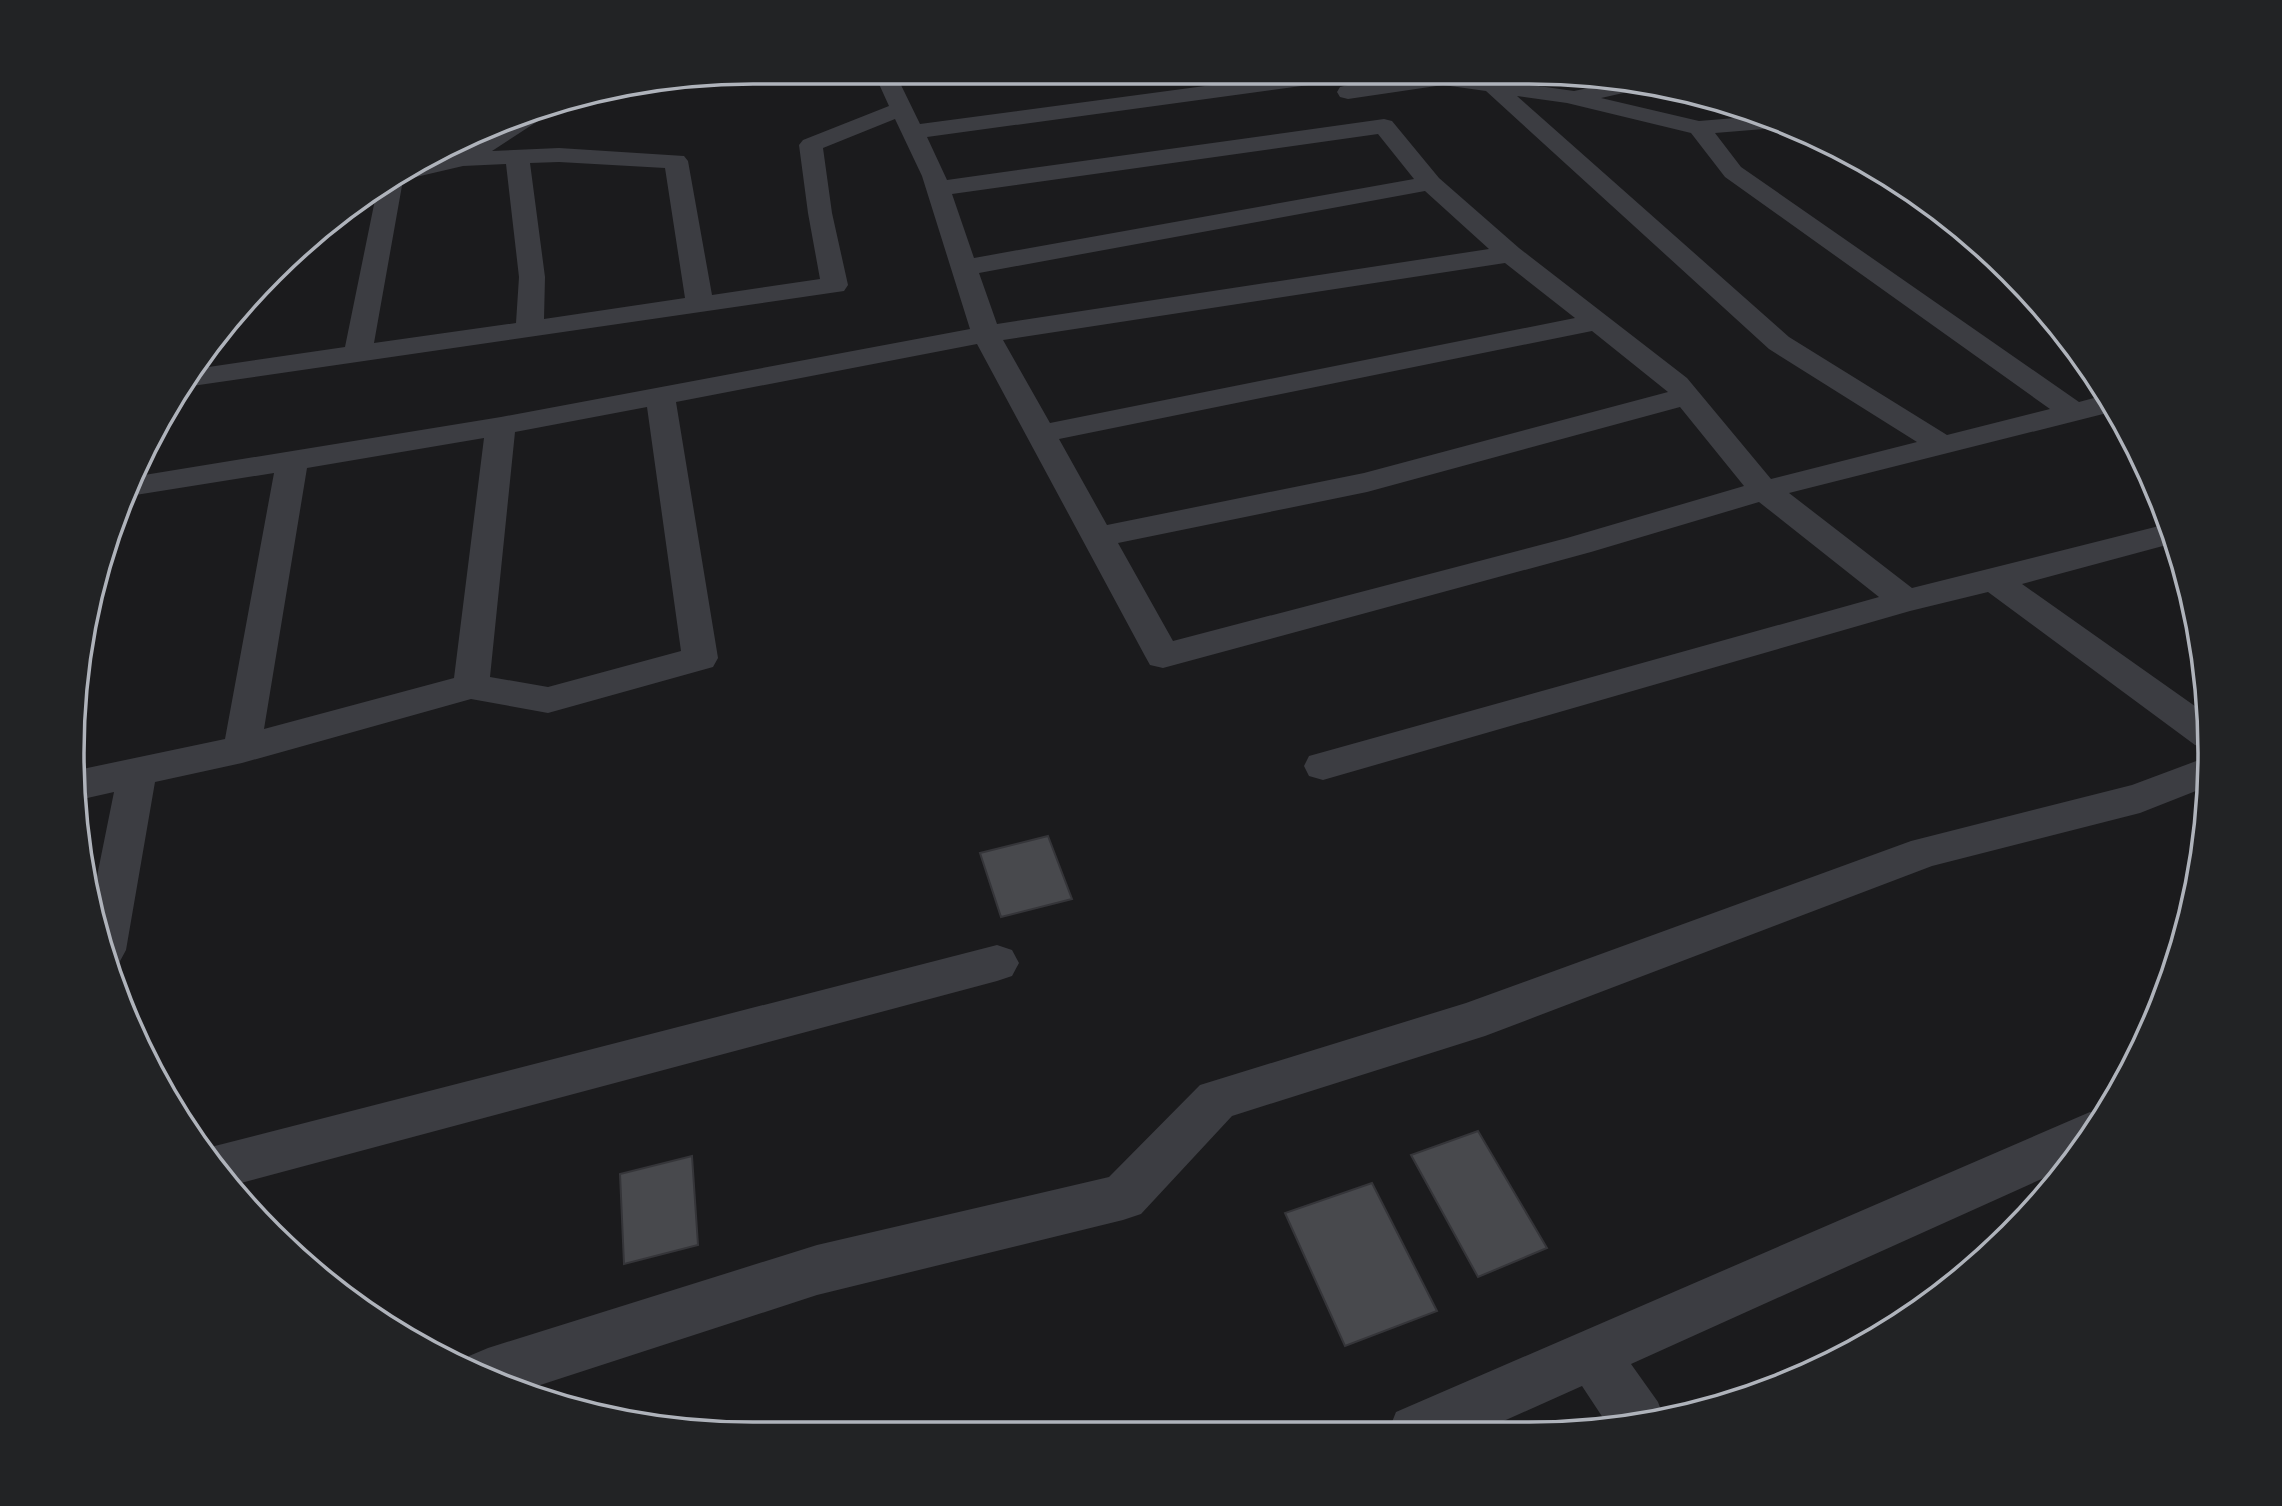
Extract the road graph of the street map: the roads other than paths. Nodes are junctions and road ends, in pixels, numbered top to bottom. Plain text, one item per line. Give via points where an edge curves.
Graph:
1 (889, 84) edge
2 (1254, 84) edge
3 (1340, 84) edge
4 (1402, 84) edge
5 (1480, 84) edge
6 (1493, 86) junction
7 (1609, 89) edge
8 (1348, 92) junction
9 (1567, 96) junction
10 (907, 120) junction
11 (1752, 123) edge
12 (1384, 126) junction
13 (1699, 128) junction
14 (505, 132) edge
15 (517, 157) junction
16 (463, 159) junction
17 (433, 166) edge
18 (1430, 183) junction
19 (938, 189) junction
20 (388, 192) edge
21 (1510, 254) junction
22 (964, 268) junction
23 (700, 305) junction
24 (1598, 322) junction
25 (530, 329) junction
26 (986, 334) junction
27 (358, 354) junction
28 (200, 377) edge
29 (660, 396) junction
30 (1687, 396) junction
31 (2100, 406) edge
32 (2074, 412) junction
33 (500, 426) junction
34 (1041, 434) junction
35 (1942, 445) junction
36 (292, 461) junction
37 (140, 486) edge
38 (1764, 491) junction
39 (2161, 536) edge
40 (1098, 537) junction
41 (1994, 580) junction
42 (1906, 601) junction
43 (471, 686) junction
44 (2197, 727) edge
45 (242, 749) junction
46 (1324, 766) dead end
47 (137, 772) junction
48 (2198, 775) edge
49 (85, 783) edge
50 (108, 929) edge
51 (997, 963) dead end
52 (2073, 1141) edge
53 (225, 1164) edge
54 (1592, 1354) junction
55 (499, 1372) edge
56 (1631, 1414) edge
57 (1439, 1422) edge

1 - 10 street
2 - 10 street
3 - 8 street
4 - 8 street
5 - 6 street
6 - 9 street
6 - 35 street via 1779,342
7 - 9 street
8 - 12 street
9 - 13 street
10 - 19 street
10 - 23 street via 811,145 835,285
11 - 13 street
12 - 18 street
12 - 19 street
13 - 32 street via 1733,172
14 - 16 street
15 - 16 street
15 - 23 street via 676,161
15 - 25 street via 532,277
16 - 17 street
18 - 21 street
18 - 22 street
19 - 22 street
20 - 27 street
21 - 24 street
21 - 26 street
22 - 26 street
23 - 25 street
24 - 30 street
24 - 34 street
25 - 27 street
26 - 29 street
26 - 34 street
27 - 28 street
29 - 33 street
29 - 43 street via 700,658 548,700
30 - 38 street
30 - 40 street via 1367,482
31 - 32 street
32 - 35 street
33 - 36 street
33 - 43 street
34 - 40 street
35 - 38 street
36 - 37 street
36 - 45 street
38 - 40 street via 1163,656
38 - 42 street
39 - 41 street
41 - 42 street
41 - 44 street
42 - 46 street
43 - 45 street
45 - 47 street
47 - 49 street
47 - 50 street
48 - 55 street via 2140,798 1925,852 1469,1022 1217,1100 1123,1197 817,1270
51 - 53 street
52 - 54 street
54 - 56 street
54 - 57 street

